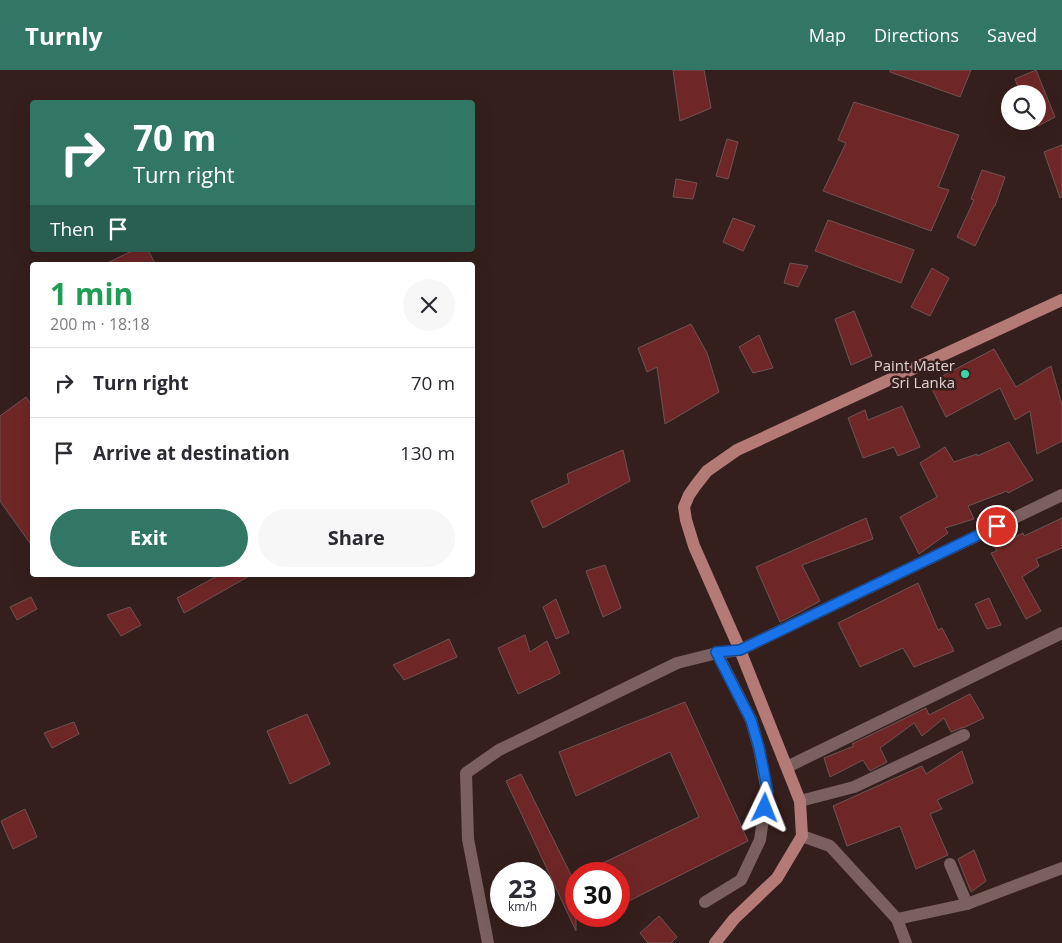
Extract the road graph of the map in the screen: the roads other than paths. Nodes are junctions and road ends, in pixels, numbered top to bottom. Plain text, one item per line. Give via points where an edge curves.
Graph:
1 (1062, 300) edge
2 (1062, 495) edge
3 (1062, 633) edge
4 (740, 650) junction
5 (716, 652) junction
6 (964, 735) dead end
7 (787, 767) junction
8 (800, 801) junction
9 (802, 836) junction
10 (950, 864) dead end
11 (1062, 868) edge
12 (705, 902) dead end
13 (967, 904) junction
14 (897, 919) junction
15 (488, 943) edge
16 (715, 943) edge
17 (906, 943) edge

1 - 4 main road via 737,450 707,471 689,495 684,507 686,520 694,546
2 - 4 street
3 - 7 street
4 - 5 street
4 - 7 main road
5 - 12 street via 751,720 768,792 760,840 741,880
5 - 15 street via 677,663 499,750 466,774 468,839
6 - 8 street via 854,787
7 - 8 main road
8 - 9 main road
9 - 14 street via 830,846
9 - 16 main road via 777,878 734,919
10 - 13 street
11 - 13 street
13 - 14 street
14 - 17 street

